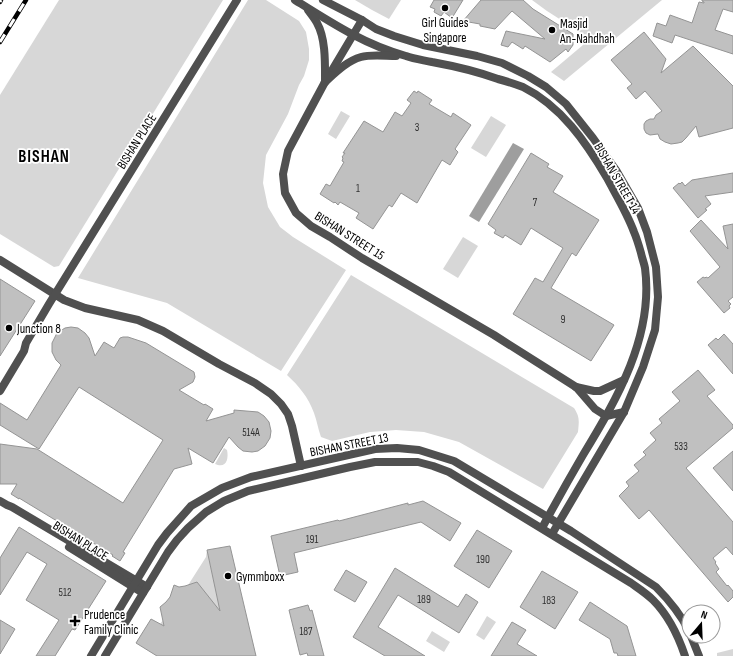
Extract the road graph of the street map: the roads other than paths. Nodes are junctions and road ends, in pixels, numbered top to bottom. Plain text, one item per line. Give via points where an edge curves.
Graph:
1 (237, 0) edge
2 (294, 0) edge
3 (323, 0) edge
4 (306, 7) junction
5 (362, 20) junction
6 (353, 34) junction
7 (407, 57) junction
8 (324, 82) junction
9 (0, 260) edge
10 (55, 294) junction
11 (26, 343) junction
12 (0, 380) edge
13 (624, 380) junction
14 (576, 387) junction
15 (0, 391) edge
16 (624, 412) junction
17 (606, 416) junction
18 (301, 466) junction
19 (3, 503) edge
20 (548, 517) junction
21 (558, 524) junction
22 (542, 528) junction
23 (552, 534) junction
24 (134, 583) junction
25 (145, 590) junction
26 (681, 618) edge
27 (694, 644) edge
28 (91, 656) edge
29 (105, 656) edge
30 (685, 656) edge
31 (698, 656) edge

1 - 10 street, BISHAN PLACE
2 - 4 street, BISHAN STREET 14
3 - 5 street, BISHAN STREET 14
4 - 6 street, BISHAN STREET 14
4 - 8 street via 318,24 323,42
5 - 6 street, BISHAN STREET 15
5 - 16 street, BISHAN STREET 14 via 394,36 502,63 528,76 566,104 616,170 638,208 647,232 656,267 658,297 655,330 643,368
6 - 7 street, BISHAN STREET 14 via 383,49
6 - 8 street, BISHAN STREET 15
7 - 8 street via 361,57 345,64
7 - 13 street, BISHAN STREET 14 via 479,73 521,87 549,103 582,139 616,194 635,232 645,267 644,321
8 - 14 street, BISHAN STREET 15 via 288,151 283,174 285,193 296,212 311,226 362,258 494,335
9 - 10 street
10 - 11 street, BISHAN PLACE
10 - 18 street via 85,308 138,320 163,331 271,394 288,414
11 - 12 street, BISHAN PLACE via 19,349
11 - 15 street, BISHAN PLACE via 24,351
13 - 14 street, BISHAN STREET 15 via 600,391
13 - 17 street, BISHAN STREET 14
14 - 17 street, BISHAN STREET 15
16 - 17 street
16 - 21 street, BISHAN STREET 14
17 - 20 street, BISHAN STREET 14
18 - 20 street, BISHAN STREET 13 via 375,450 419,450 454,460
18 - 24 street, BISHAN STREET 13 via 251,477 222,488 191,506 158,545
19 - 24 street, BISHAN PLACE via 10,510
20 - 21 street, BISHAN STREET 13
20 - 22 street, BISHAN STREET 14
21 - 23 street, BISHAN STREET 14
21 - 26 street, BISHAN STREET 13 via 656,587 666,596
22 - 23 street, BISHAN STREET 13
22 - 25 street, BISHAN STREET 13 via 450,472 418,462 375,462 248,491 206,512 188,528 168,552
23 - 30 street, BISHAN STREET 13 via 631,582 653,600 673,626
24 - 25 street, BISHAN PLACE
24 - 28 street, BISHAN STREET 13
25 - 29 street, BISHAN STREET 13
27 - 31 street

